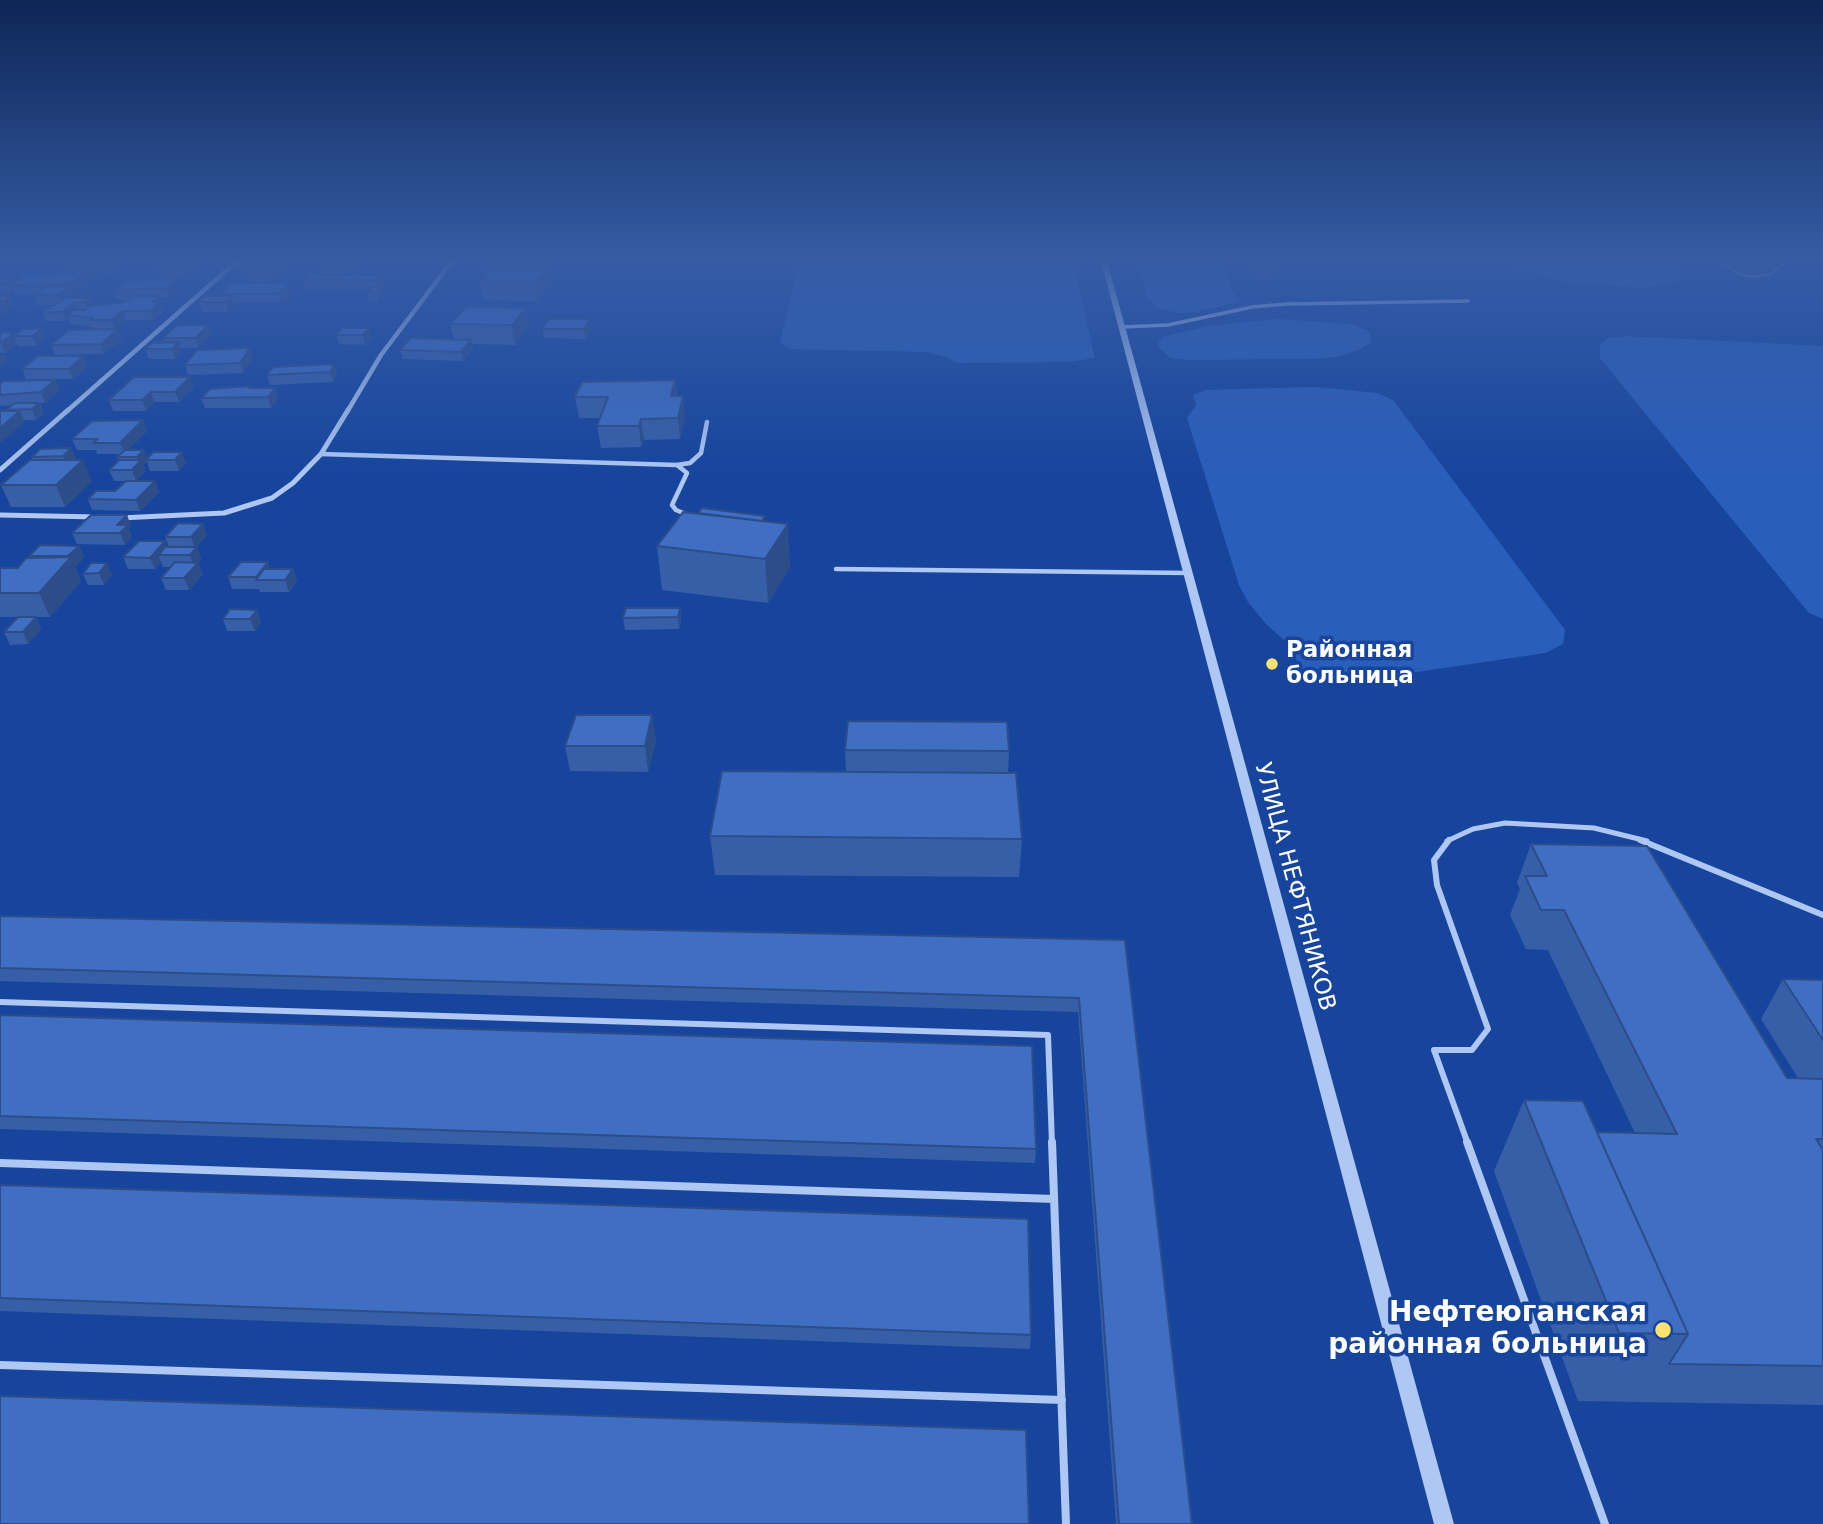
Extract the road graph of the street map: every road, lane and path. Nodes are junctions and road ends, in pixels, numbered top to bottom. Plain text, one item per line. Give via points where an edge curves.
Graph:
1 (156, 332) edge
2 (398, 332) edge
3 (1123, 332) edge
4 (707, 422) dead end
5 (321, 454) junction
6 (677, 465) junction
7 (0, 470) edge
8 (0, 516) edge
9 (693, 516) edge
10 (101, 517) edge
11 (115, 518) edge
12 (836, 569) dead end
13 (1188, 573) junction
14 (1823, 915) edge
15 (0, 1002) edge
16 (0, 1163) edge
17 (1054, 1199) junction
18 (0, 1364) edge
19 (1062, 1399) junction
20 (1066, 1524) edge
21 (1444, 1524) edge
22 (1605, 1524) edge

1 - 7 street
2 - 5 street
3 - 13 street, УЛИЦА НЕФТЯНИКОВ
4 - 6 lane via 701,453 690,463
5 - 6 lane
5 - 11 street via 293,483 248,507 199,516
6 - 9 lane via 687,473 672,505
8 - 10 street
12 - 13 lane
13 - 21 street, УЛИЦА НЕФТЯНИКОВ
14 - 22 lane via 1646,841 1594,828 1505,823 1473,829 1448,841 1434,860 1437,886 1488,1029 1472,1050 1434,1050
15 - 17 lane via 1048,1035
16 - 17 lane
17 - 19 lane
18 - 19 lane
19 - 20 lane

